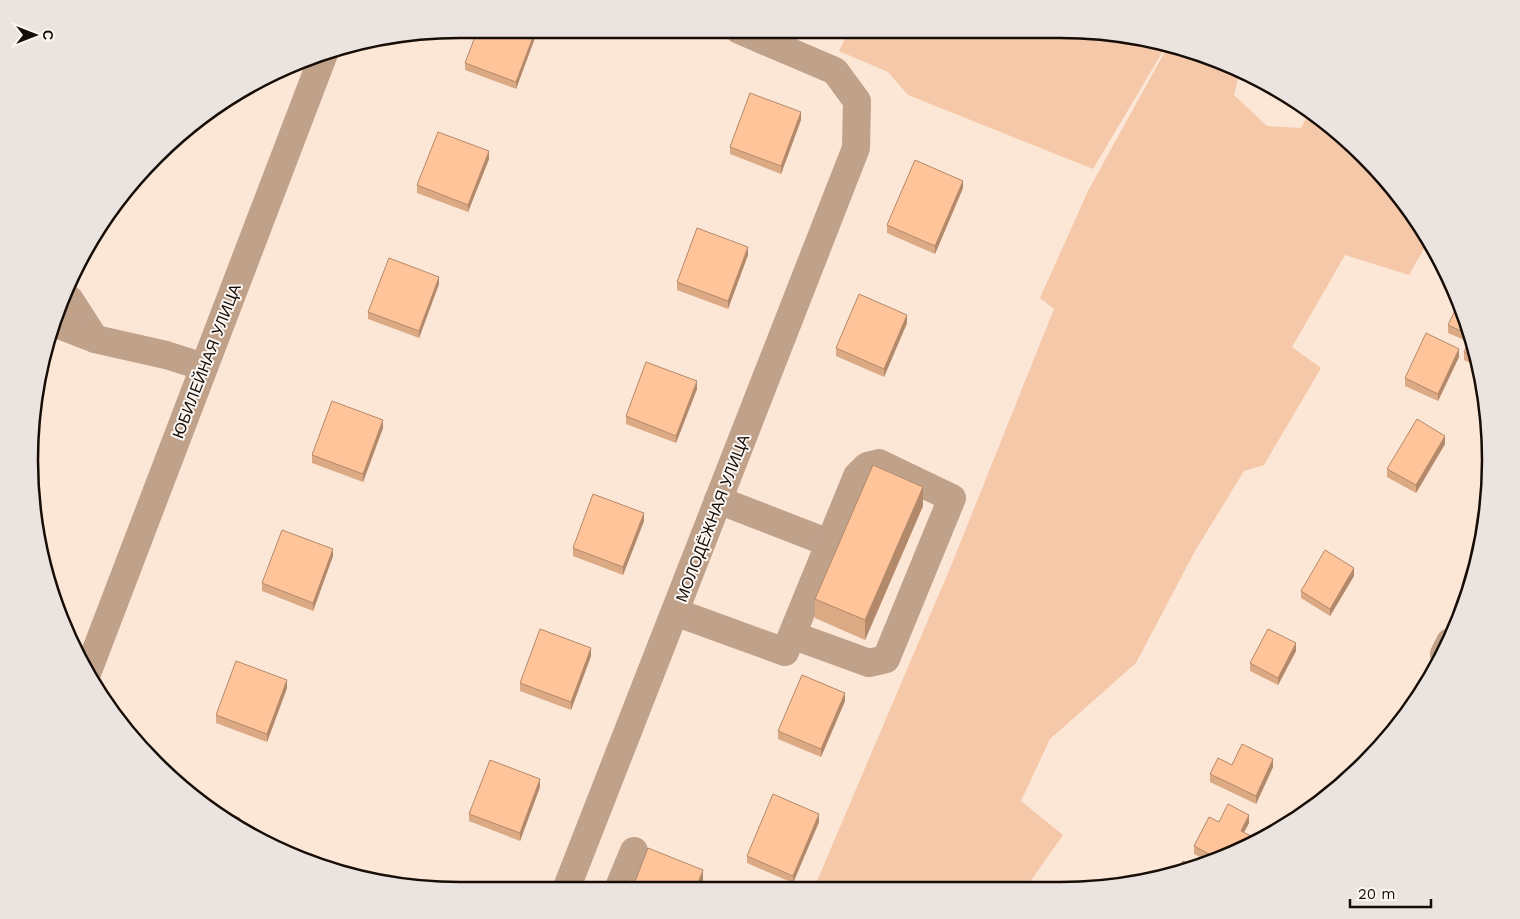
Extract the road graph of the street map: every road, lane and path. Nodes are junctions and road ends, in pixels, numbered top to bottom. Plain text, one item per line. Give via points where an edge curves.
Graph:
1 (758, 38) edge
2 (321, 61) edge
3 (69, 300) edge
4 (60, 325) edge
5 (95, 339) junction
6 (204, 367) junction
7 (718, 500) junction
8 (829, 543) junction
9 (675, 612) junction
10 (792, 635) junction
11 (91, 664) edge
12 (634, 851) dead end
13 (569, 882) edge
14 (621, 882) edge

1 - 7 street, МОЛОДЁЖНАЯ УЛИЦА via 835,71 857,101 856,148
2 - 6 street, ЮБИЛЕЙНАЯ УЛИЦА
3 - 5 street
4 - 5 street
5 - 6 street
6 - 11 street, ЮБИЛЕЙНАЯ УЛИЦА
7 - 8 street
7 - 9 street, МОЛОДЁЖНАЯ УЛИЦА
8 - 10 street
8 - 10 street via 857,476 867,466 880,463 952,498 886,659 869,663
9 - 10 street via 785,652
9 - 13 street, МОЛОДЁЖНАЯ УЛИЦА
12 - 14 street

